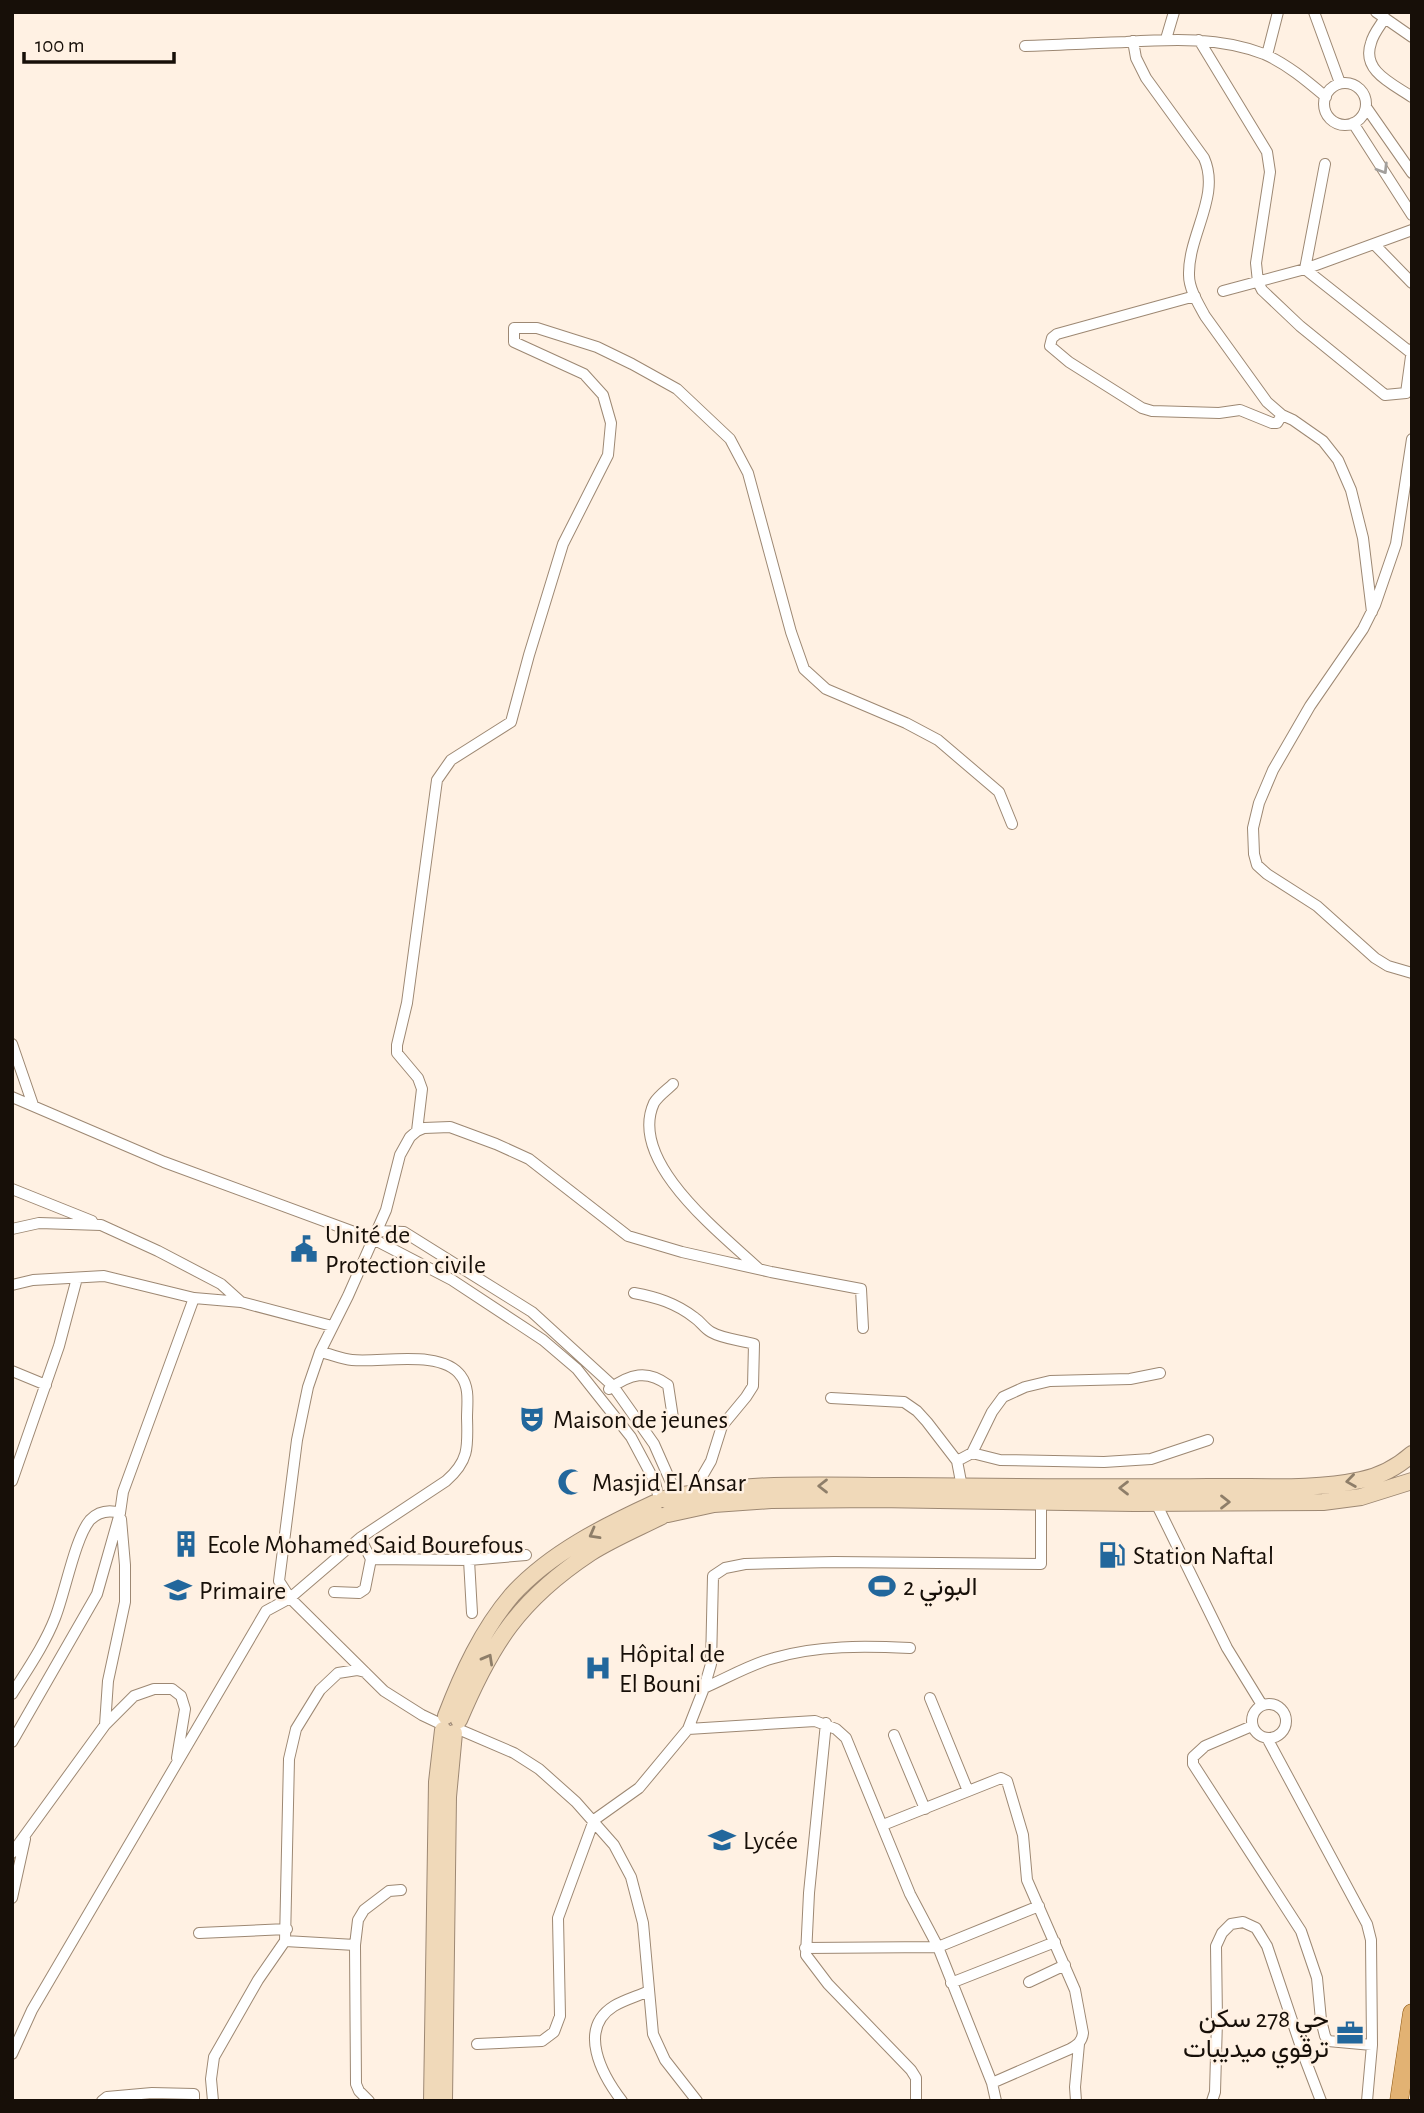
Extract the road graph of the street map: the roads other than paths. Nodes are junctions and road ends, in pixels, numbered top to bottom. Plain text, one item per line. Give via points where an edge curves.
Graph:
1 (1174, 12) edge
2 (1278, 12) edge
3 (1314, 12) edge
4 (1380, 15) edge
5 (1412, 37) edge
6 (1166, 39) junction
7 (1199, 40) junction
8 (1133, 41) junction
9 (1025, 46) dead end
10 (1267, 55) junction
11 (1340, 83) junction
12 (1326, 97) junction
13 (1412, 97) edge
14 (1366, 107) junction
15 (1353, 123) junction
16 (1325, 164) dead end
17 (1412, 173) edge
18 (1412, 215) edge
19 (1412, 230) edge
20 (1374, 244) junction
21 (1305, 269) junction
22 (1258, 282) junction
23 (1412, 283) edge
24 (1223, 292) dead end
25 (1195, 296) junction
26 (1411, 351) edge
27 (1282, 415) junction
28 (1412, 439) edge
29 (1371, 612) junction
30 (1012, 824) dead end
31 (1412, 973) edge
32 (12, 1044) edge
33 (673, 1084) dead end
34 (12, 1097) edge
35 (33, 1105) junction
36 (417, 1130) junction
37 (12, 1189) edge
38 (386, 1210) junction
39 (101, 1225) junction
40 (12, 1228) edge
41 (404, 1232) junction
42 (375, 1235) junction
43 (760, 1270) junction
44 (76, 1278) junction
45 (12, 1285) edge
46 (634, 1293) dead end
47 (194, 1298) junction
48 (241, 1302) junction
49 (331, 1326) junction
50 (863, 1328) dead end
51 (320, 1352) junction
52 (12, 1371) edge
53 (1160, 1373) dead end
54 (46, 1385) junction
55 (612, 1386) junction
56 (598, 1396) junction
57 (831, 1398) dead end
58 (673, 1418) dead end
59 (1208, 1440) dead end
60 (972, 1453) junction
61 (1412, 1454) edge
62 (957, 1461) junction
63 (12, 1481) edge
64 (1412, 1481) edge
65 (962, 1487) junction
66 (1041, 1500) junction
67 (668, 1503) junction
68 (1156, 1503) junction
69 (120, 1513) junction
70 (360, 1538) junction
71 (526, 1555) dead end
72 (371, 1559) junction
73 (469, 1560) junction
74 (334, 1592) dead end
75 (290, 1598) junction
76 (472, 1613) dead end
77 (910, 1648) dead end
78 (343, 1649) junction
79 (365, 1672) junction
80 (338, 1674) junction
81 (704, 1688) junction
82 (12, 1695) edge
83 (930, 1698) dead end
84 (1262, 1705) junction
85 (826, 1723) junction
86 (106, 1725) junction
87 (450, 1725) junction
88 (1252, 1726) junction
89 (688, 1729) junction
90 (894, 1734) dead end
91 (1267, 1738) junction
92 (12, 1742) edge
93 (175, 1766) junction
94 (968, 1791) junction
95 (925, 1809) junction
96 (594, 1820) junction
97 (883, 1825) junction
98 (25, 1836) junction
99 (12, 1853) edge
100 (401, 1891) dead end
101 (12, 1898) edge
102 (1039, 1906) junction
103 (199, 1933) dead end
104 (286, 1935) junction
105 (1055, 1942) junction
106 (355, 1945) junction
107 (938, 1947) junction
108 (805, 1948) junction
109 (1065, 1965) junction
110 (1029, 1982) dead end
111 (951, 1983) junction
112 (649, 1991) junction
113 (1412, 2013) edge
114 (478, 2044) dead end
115 (1079, 2044) junction
116 (1372, 2045) junction
117 (12, 2054) edge
118 (992, 2083) junction
119 (1215, 2098) edge
120 (102, 2101) edge
121 (194, 2101) edge
122 (213, 2101) edge
123 (369, 2101) edge
124 (432, 2101) edge
125 (444, 2101) edge
126 (622, 2101) edge
127 (697, 2101) edge
128 (916, 2101) edge
129 (996, 2101) edge
130 (1076, 2101) edge
131 (1321, 2101) edge
132 (1367, 2101) edge
133 (1399, 2101) edge

1 - 6 street
2 - 10 street
3 - 11 street
4 - 5 street
4 - 13 street via 1370,43 1371,68
6 - 7 street
6 - 8 street
7 - 10 street
7 - 22 street via 1267,152 1270,172 1256,263
8 - 9 street
8 - 25 street via 1146,78 1209,168 1209,189 1189,275
10 - 12 street
11 - 12 street
11 - 14 street via 1360,88
12 - 15 street via 1326,110 1334,121
14 - 15 street
14 - 17 street
15 -> 18 street
16 - 21 street
19 - 20 street
20 - 21 street
20 - 23 street
21 - 22 street
21 - 26 street
22 - 24 street
22 - 26 street via 1273,302 1385,395 1406,393
25 - 27 street via 1267,402
25 - 27 street via 1057,334 1050,346 1152,411 1240,410 1272,423
27 - 29 street via 1323,441 1346,476 1363,538
28 - 29 street via 1396,544
29 - 31 street via 1273,769 1253,828 1254,854 1267,874 1317,906 1375,958
30 - 36 street via 999,792 938,740 826,690 804,668 748,473 730,439 677,389 632,364 537,328 514,328 514,342 584,374 603,395 611,423 608,455 563,544 511,722 451,760 437,780 407,1003 397,1045 397,1054 422,1089
32 - 35 street
33 - 43 street via 655,1101 650,1119 661,1168 694,1209
34 - 35 street
35 - 42 street via 164,1162
36 - 38 street via 400,1155
36 - 43 street via 450,1127 529,1159 628,1236
37 - 39 street
38 - 41 street
38 - 42 street
39 - 40 street via 39,1223
39 - 48 street via 221,1283
41 - 42 street
41 - 55 street via 531,1312
42 - 49 street
42 - 56 street via 543,1340 577,1369
43 - 50 street via 861,1289
44 - 45 street
44 - 47 street via 104,1276
44 - 54 street
46 - 67 street via 672,1304 715,1334 754,1344 753,1386 722,1426 710,1461
47 - 48 street
47 - 69 street via 122,1492
48 - 49 street
49 - 51 street
51 - 70 street via 351,1360 437,1360 452,1365 467,1387 467,1448 457,1472
51 - 75 street via 297,1440 280,1572 279,1581
52 - 54 street
53 - 60 street via 1130,1379 1049,1381 1026,1387 1003,1397
54 - 63 street
55 - 56 street
55 - 58 street via 636,1376 655,1376 668,1385
55 - 67 street via 654,1444
56 - 67 street via 631,1437
57 - 62 street via 904,1402 922,1416
59 - 60 street via 1151,1459 1104,1462 1000,1460
60 - 62 street
61 -> 65 main road via 1384,1474 1321,1485
62 - 65 street
68 -> 64 main road via 1323,1502 1361,1497
65 -> 67 main road via 779,1485
66 - 67 main road
66 - 68 main road
66 - 81 street via 1041,1564 834,1562 725,1568 713,1576 711,1664
67 - 87 main road via 557,1576 517,1614
68 - 84 street via 1227,1648
69 - 82 street via 112,1510 90,1520 76,1548 54,1620
69 - 86 street via 125,1602 108,1681
69 - 92 street via 97,1594
70 - 72 street
70 - 75 street
71 - 73 street
72 - 73 street
72 - 74 street via 365,1589
73 - 76 street
75 - 78 street
75 - 93 street via 266,1611
77 - 81 street via 815,1648 772,1658
78 - 79 street
78 - 80 street
79 - 80 street
79 - 87 street via 384,1691 422,1715
80 - 104 street via 320,1690 296,1729 289,1759
81 - 89 street
83 - 94 street
84 - 88 street via 1252,1716
84 - 91 street via 1280,1707 1286,1721 1281,1734
85 - 89 street
85 - 97 street via 846,1738
85 - 108 street
86 - 93 street via 134,1696 172,1689 181,1696 185,1709
86 - 98 street
87 - 96 street via 514,1752
87 - 124 main road via 437,1782
87 - 125 main road
88 - 91 street
88 - 116 street via 1205,1746 1193,1757 1193,1764 1301,1931 1317,1978 1328,2041
89 - 96 street via 639,1788
90 - 95 street
91 - 116 street via 1367,1924
93 - 117 street via 32,2010
94 - 95 street
94 - 102 street via 1001,1778 1007,1781 1023,1835 1027,1880
95 - 97 street
96 - 112 street via 631,1877 643,1923
96 - 114 street via 558,1918 560,2016 554,2032 542,2041
97 - 107 street via 910,1894
98 - 99 street
98 - 101 street
100 - 106 street via 389,1892 365,1910 358,1920
102 - 105 street
102 - 107 street
103 - 104 street
104 - 106 street
104 - 122 street via 214,2057
105 - 109 street
105 - 111 street
106 - 123 street via 356,2084
107 - 108 street
107 - 111 street
108 - 128 street via 828,1984 911,2070 916,2078
109 - 110 street
109 - 115 street via 1083,2033
111 - 118 street
112 - 126 street via 613,2006 597,2022 594,2034 604,2071
112 - 127 street via 653,2034 665,2060
113 - 133 main road
115 - 118 street
115 - 130 street
116 - 132 street
118 - 129 street
119 - 131 street via 1216,1946 1231,1924 1243,1922 1256,1928 1267,1945
120 - 121 street via 152,2093 194,2094

